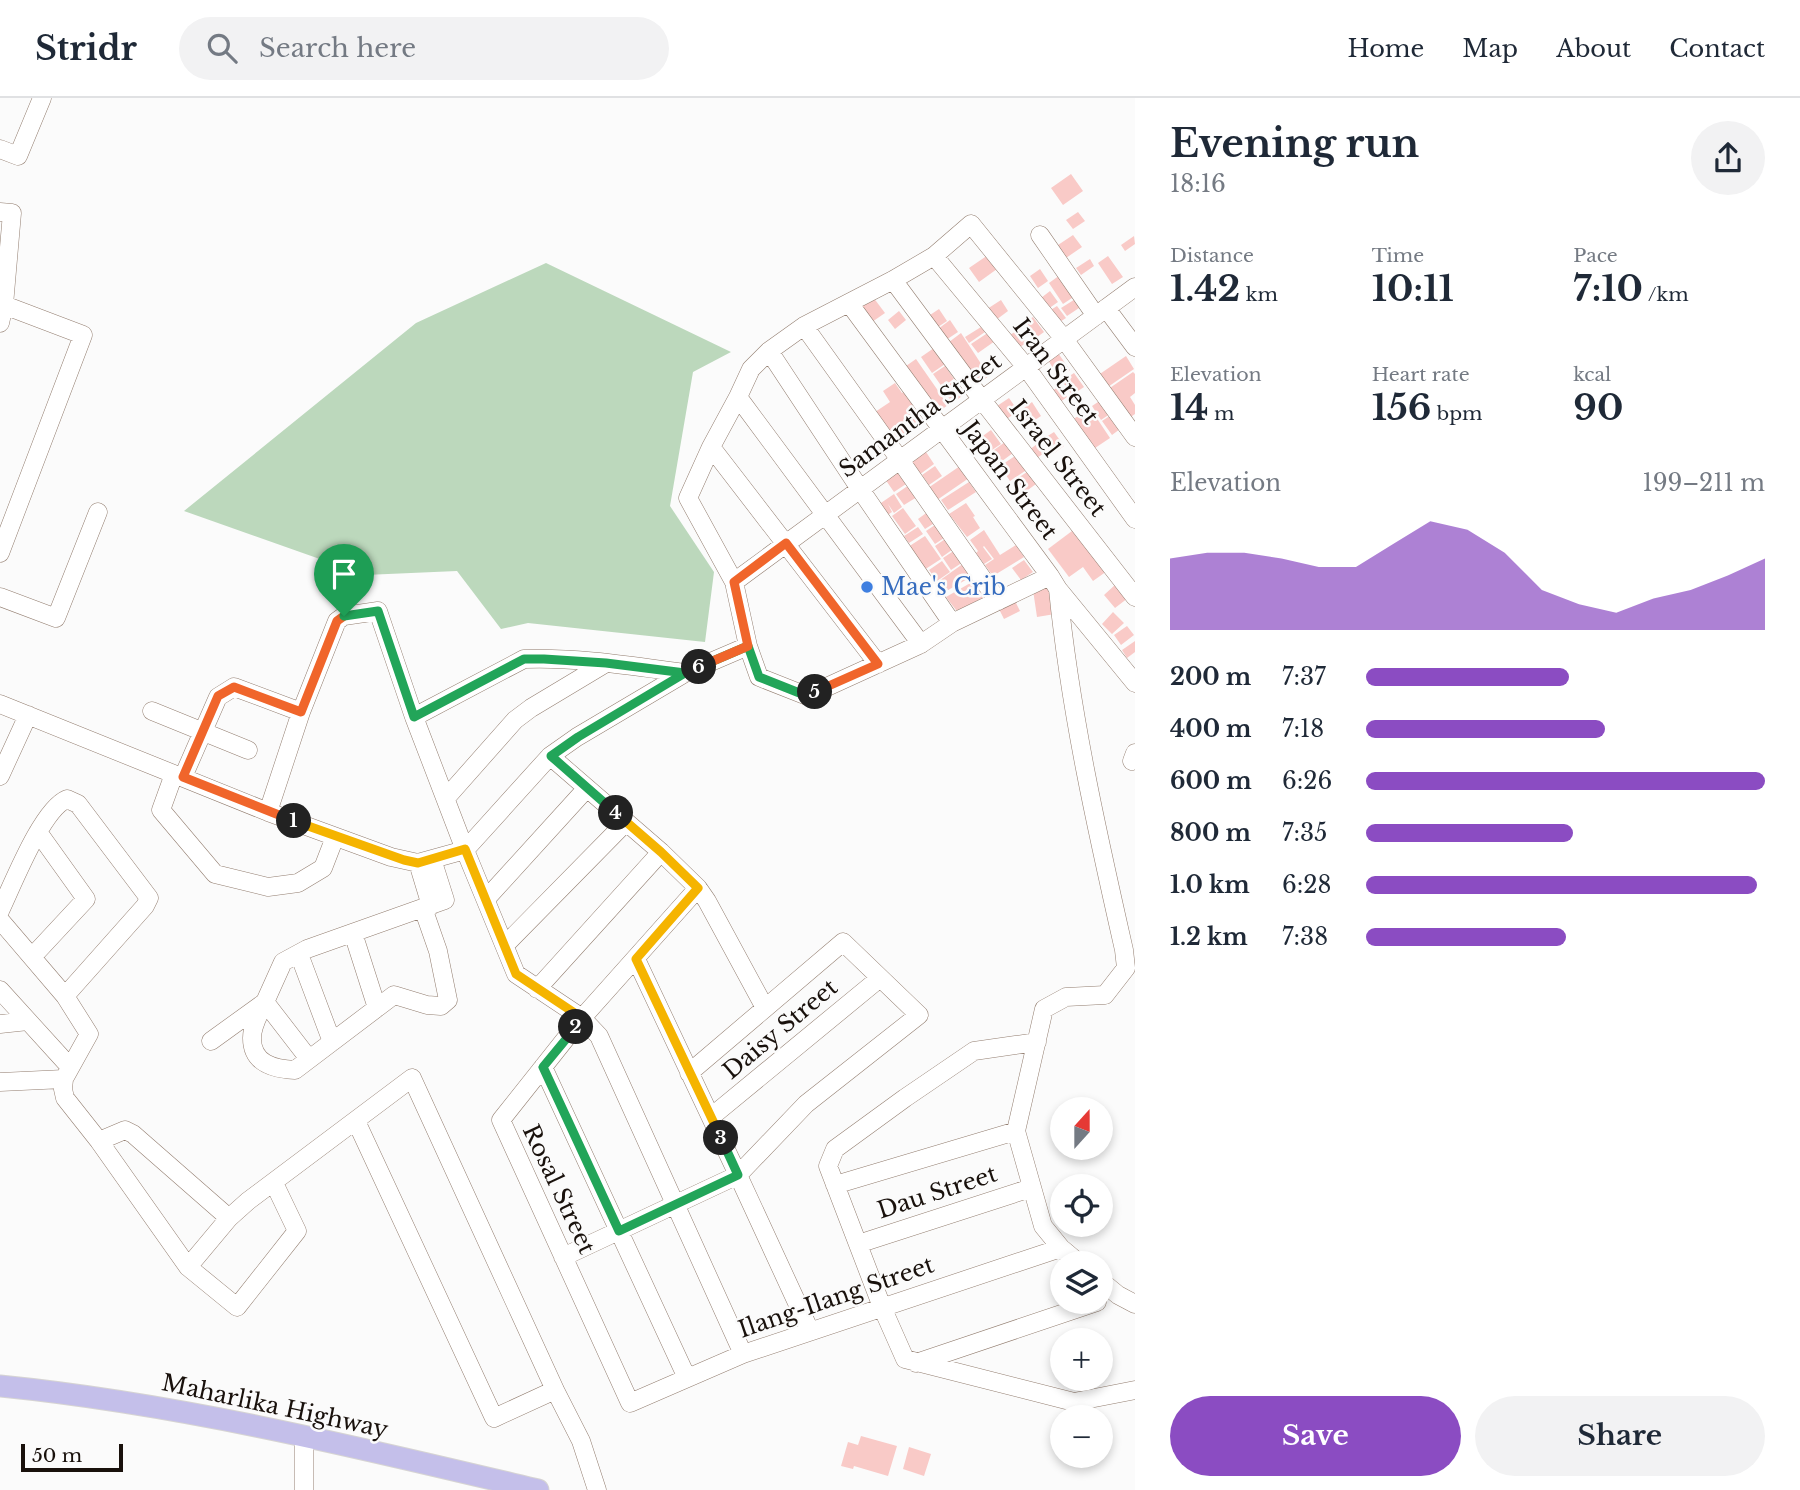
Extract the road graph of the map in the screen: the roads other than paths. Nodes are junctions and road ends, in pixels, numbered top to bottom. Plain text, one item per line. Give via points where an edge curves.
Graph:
1 (42, 98) edge
2 (0, 149) edge
3 (6, 212) edge
4 (1040, 235) dead end
5 (934, 256) junction
6 (893, 280) junction
7 (1135, 287) edge
8 (849, 303) junction
9 (1101, 312) junction
10 (2, 314) edge
11 (804, 326) junction
12 (1064, 340) junction
13 (1135, 347) edge
14 (769, 351) junction
15 (1026, 368) junction
16 (738, 397) junction
17 (982, 400) junction
18 (942, 429) junction
19 (1135, 437) edge
20 (711, 447) junction
21 (900, 460) junction
22 (860, 489) junction
23 (98, 512) dead end
24 (826, 514) junction
25 (1135, 519) edge
26 (786, 543) junction
27 (0, 553) edge
28 (734, 582) junction
29 (1054, 583) junction
30 (0, 597) edge
31 (1135, 597) edge
32 (998, 601) junction
33 (952, 623) junction
34 (921, 644) junction
35 (748, 646) junction
36 (606, 663) junction
37 (878, 664) junction
38 (685, 673) junction
39 (1135, 683) edge
40 (0, 704) edge
41 (152, 711) dead end
42 (301, 712) junction
43 (28, 715) junction
44 (414, 717) junction
45 (203, 732) junction
46 (248, 750) dead end
47 (551, 756) junction
48 (0, 775) edge
49 (178, 776) junction
50 (587, 788) junction
51 (446, 798) junction
52 (268, 812) junction
53 (626, 822) junction
54 (38, 832) junction
55 (335, 836) junction
56 (465, 849) junction
57 (661, 852) junction
58 (425, 861) junction
59 (698, 888) junction
60 (486, 899) junction
61 (2, 904) edge
62 (427, 907) junction
63 (0, 920) edge
64 (353, 933) junction
65 (505, 946) junction
66 (299, 954) junction
67 (32, 957) junction
68 (636, 959) junction
69 (880, 978) junction
70 (537, 989) junction
71 (0, 990) edge
72 (65, 996) junction
73 (265, 1002) junction
74 (377, 1008) junction
75 (765, 1008) junction
76 (582, 1018) junction
77 (29, 1021) junction
78 (0, 1024) edge
79 (211, 1041) dead end
80 (332, 1042) junction
81 (1037, 1042) junction
82 (309, 1059) junction
83 (543, 1067) junction
84 (67, 1073) junction
85 (690, 1073) junction
86 (0, 1082) edge
87 (711, 1118) junction
88 (356, 1121) junction
89 (1016, 1131) junction
90 (99, 1141) junction
91 (738, 1175) junction
92 (274, 1183) junction
93 (835, 1185) junction
94 (1031, 1188) junction
95 (676, 1204) junction
96 (229, 1219) junction
97 (619, 1231) junction
98 (858, 1244) junction
99 (1061, 1248) junction
100 (1065, 1251) edge
101 (563, 1257) junction
102 (188, 1267) junction
103 (1113, 1300) edge
104 (1135, 1304) edge
105 (882, 1307) junction
106 (1061, 1314) edge
107 (810, 1331) junction
108 (743, 1354) junction
109 (916, 1363) junction
110 (687, 1378) junction
111 (0, 1386) edge
112 (555, 1390) junction
113 (1135, 1390) edge
114 (630, 1403) joint
115 (304, 1437) junction
116 (304, 1490) edge
117 (538, 1490) edge
118 (597, 1490) edge

1 - 2 street via 18,156
3 - 10 street
4 - 9 street
5 - 6 street
5 - 12 street via 971,224
5 - 15 street, Iran Street
6 - 8 street
6 - 17 street, Israel Street
7 - 9 street, Samantha Street
8 - 11 street
8 - 18 street, Japan Street
9 - 12 street, Samantha Street
9 - 13 street
10 - 27 street via 83,335
11 - 14 street
11 - 21 street
12 - 15 street, Samantha Street
12 - 19 street
14 - 16 street via 751,369
14 - 22 street
15 - 17 street, Samantha Street
15 - 25 street, Iran Street
16 - 20 street
16 - 24 street
17 - 18 street, Samantha Street
17 - 31 street, Israel Street
18 - 21 street, Samantha Street
18 - 29 street, Japan Street
20 - 26 street
20 - 28 street via 688,498
21 - 22 street, Samantha Street
21 - 32 street
22 - 24 street, Samantha Street
22 - 33 street
23 - 30 street via 56,618
24 - 26 street, Samantha Street
24 - 34 street
26 - 28 street, Samantha Street
26 - 37 street
28 - 35 street
29 - 32 street
29 - 39 street, Japan Street
29 - 81 street via 1092,806 1126,968 1105,995 1066,997 1044,1009
32 - 33 street
33 - 34 street
34 - 37 street
35 - 37 street via 759,677 807,696
35 - 38 street
36 - 38 street
36 - 44 street via 524,659
36 - 51 street via 515,720
38 - 47 street
40 - 43 street
41 - 45 street
42 - 44 street via 337,621 378,611
42 - 45 street via 234,687 218,696
42 - 52 street
43 - 48 street
43 - 49 street
44 - 51 street
45 - 46 street
45 - 49 street
47 - 50 street
47 - 56 street
49 - 52 street
49 - 55 street via 161,810 215,874 268,887 298,883 323,868
50 - 53 street
50 - 60 street
51 - 56 street
52 - 55 street
53 - 57 street
53 - 65 street
54 - 61 street
54 - 67 street via 86,899
54 - 72 street via 60,802 67,799 78,804 149,898
55 - 58 street via 391,857
56 - 58 street
56 - 60 street
57 - 59 street
57 - 70 street
58 - 62 street
59 - 68 street, Rosal Street
59 - 75 street
60 - 65 street
62 - 64 street
62 - 74 street via 448,1000 441,1006 394,995
63 - 67 street
64 - 66 street
64 - 74 street
65 - 70 street via 516,974
66 - 73 street via 283,962
66 - 80 street
67 - 72 street
68 - 76 street, Rosal Street
68 - 85 street
69 - 75 street via 843,942
69 - 87 street, Daisy Street
69 - 91 street via 919,1015 806,1104
70 - 76 street
71 - 77 street
72 - 84 street via 89,1034
73 - 79 street
73 - 82 street
73 - 82 street via 252,1038 263,1062 295,1070
74 - 80 street
75 - 85 street
76 - 83 street, Rosal Street
76 - 95 street via 599,1036
77 - 78 street
77 - 84 street
80 - 82 street
81 - 89 street
81 - 93 street via 974,1051 905,1098 835,1149 828,1167
83 - 97 street
83 - 101 street, Rosal Street via 501,1120
84 - 86 street
84 - 90 street via 62,1088 65,1098
85 - 87 street
87 - 91 street
88 - 92 street
88 - 112 street via 494,1418
88 - 112 street via 412,1078
89 - 93 street
89 - 94 street
90 - 96 street via 125,1130 133,1134
90 - 102 street
91 - 95 street
91 - 107 street
92 - 96 street
92 - 102 street via 297,1231 237,1307
93 - 98 street
94 - 98 street, Dau Street
94 - 99 street via 1043,1226
95 - 97 street
95 - 108 street
96 - 102 street
97 - 101 street
97 - 110 street
98 - 105 street
99 - 100 street
99 - 105 street, Ilang-Ilang Street
101 - 114 street, Rosal Street
103 - 104 street
105 - 107 street, Ilang-Ilang Street
105 - 109 street via 905,1359
106 - 109 street
107 - 108 street, Ilang-Ilang Street
108 - 110 street, Ilang-Ilang Street
109 - 113 street via 1074,1402
110 - 114 street, Ilang-Ilang Street
111 - 115 main road, Maharlika Highway via 136,1404
112 - 118 street via 581,1441
115 - 116 street
115 - 117 main road, Maharlika Highway

